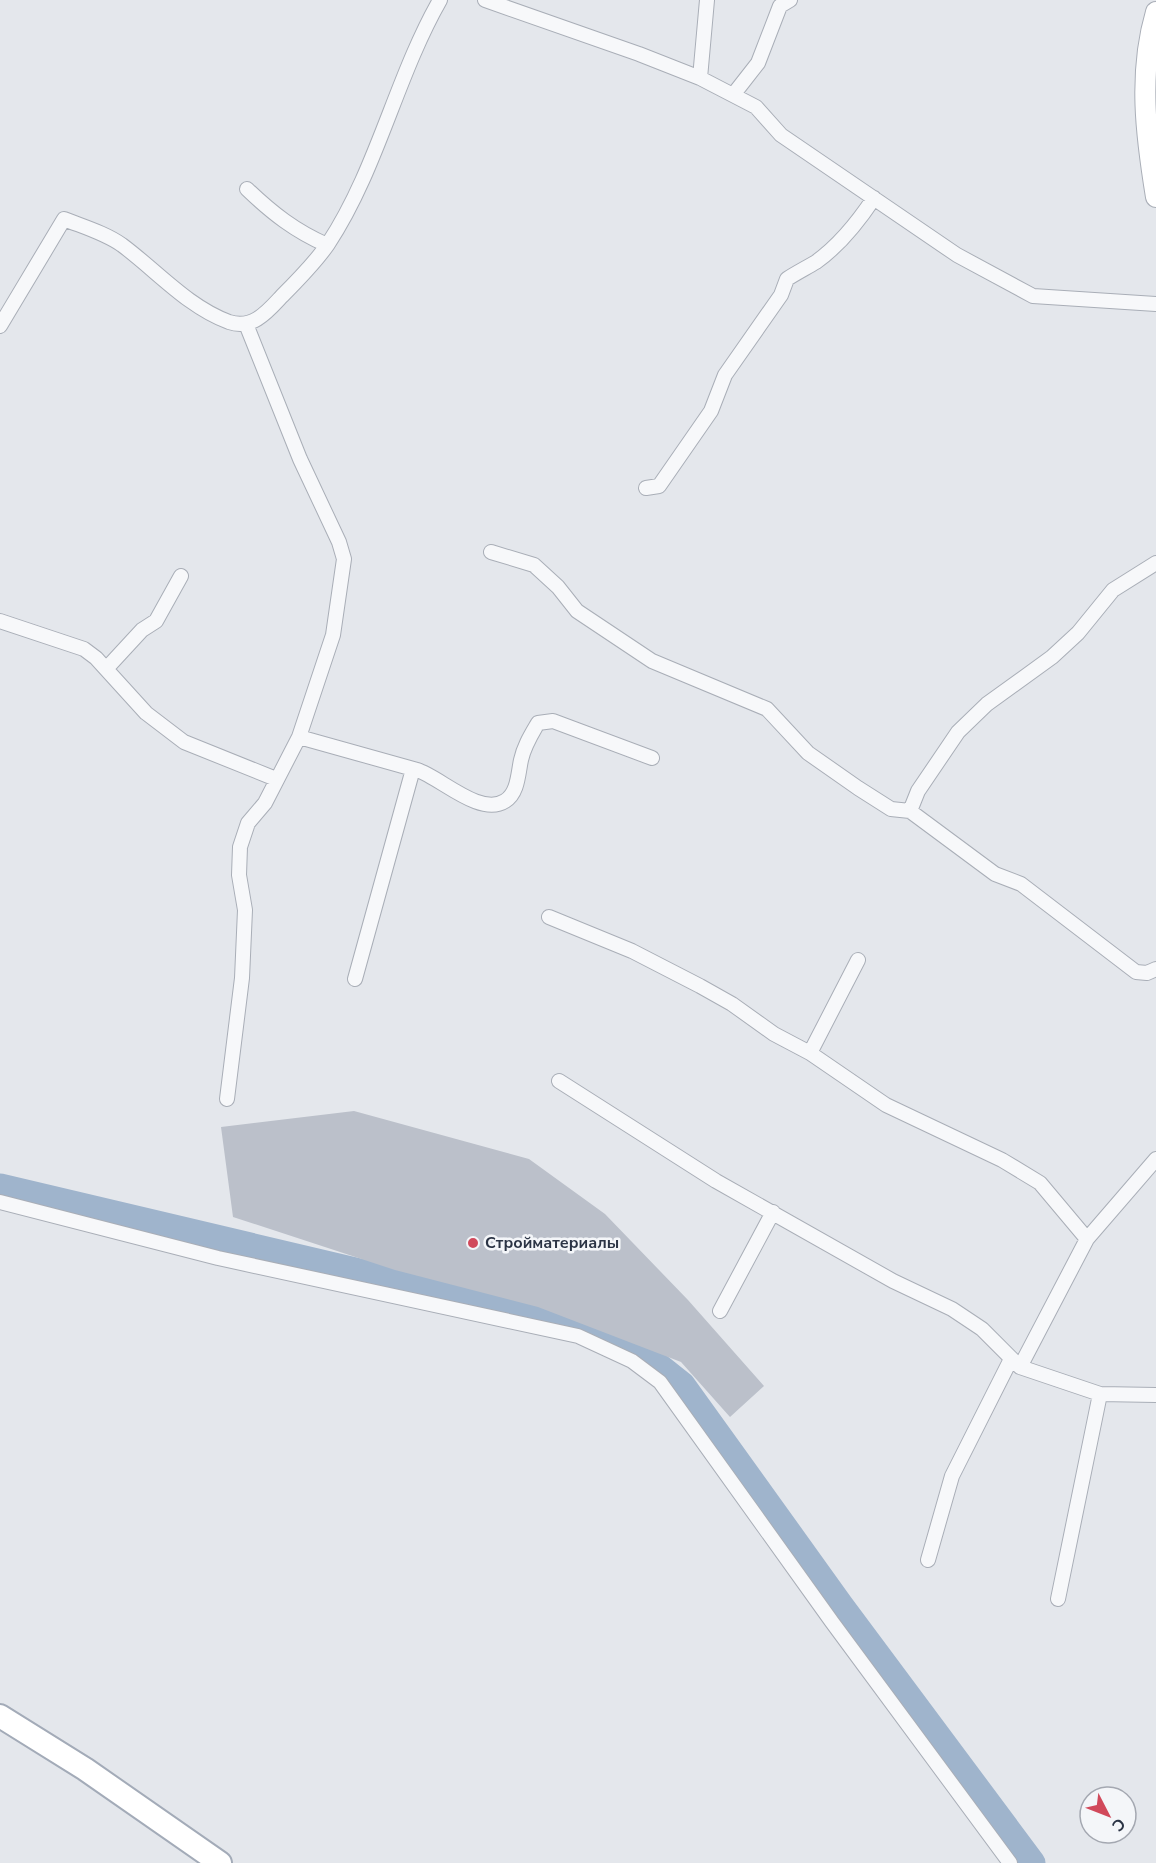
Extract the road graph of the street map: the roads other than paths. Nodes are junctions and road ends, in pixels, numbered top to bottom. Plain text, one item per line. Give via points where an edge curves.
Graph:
1 (440, 0) edge
2 (485, 0) edge
3 (707, 0) edge
4 (790, 0) edge
5 (1156, 12) edge
6 (700, 78) junction
7 (733, 95) junction
8 (247, 189) dead end
9 (1156, 197) edge
10 (874, 198) junction
11 (327, 245) junction
12 (1156, 304) edge
13 (246, 324) junction
14 (0, 327) edge
15 (646, 488) dead end
16 (491, 552) dead end
17 (1156, 563) edge
18 (181, 576) dead end
19 (0, 621) edge
20 (106, 669) junction
21 (299, 737) junction
22 (652, 758) dead end
23 (412, 769) junction
24 (276, 779) junction
25 (910, 811) junction
26 (549, 917) dead end
27 (858, 960) dead end
28 (1156, 969) edge
29 (356, 979) dead end
30 (810, 1053) junction
31 (559, 1081) dead end
32 (227, 1099) dead end
33 (1156, 1159) edge
34 (0, 1202) edge
35 (773, 1212) junction
36 (1087, 1239) junction
37 (720, 1311) dead end
38 (1015, 1363) junction
39 (1100, 1394) junction
40 (1156, 1395) edge
41 (928, 1560) dead end
42 (1058, 1599) dead end
43 (0, 1716) edge
44 (220, 1863) edge
45 (1010, 1863) edge

1 - 11 street via 419,38 365,172
2 - 6 street
3 - 6 street
4 - 7 street via 780,6 758,63
5 - 9 street via 1149,36 1144,99
6 - 7 street
7 - 10 street via 756,107 781,135
8 - 11 street via 273,215
10 - 12 street via 957,255 1033,297
10 - 15 street via 859,221 835,245 787,279 782,295 725,375 711,411 658,486
11 - 13 street via 262,318
13 - 14 street via 231,322 204,309 120,243 64,219
13 - 21 street via 344,559 333,635
16 - 25 street via 534,566 558,586 577,611 642,655 767,709 808,753 891,809
17 - 25 street via 1113,590 1053,657 987,704 958,732 918,791
18 - 20 street via 156,621 142,630
19 - 20 street via 84,649
20 - 24 street via 146,713 184,742
21 - 23 street
21 - 24 street
22 - 23 street via 553,721 538,723 528,739 517,784 505,801 493,804 469,799
23 - 29 street
24 - 32 street via 248,824 240,847 239,875 245,910 243,967
25 - 28 street via 995,874 1021,884 1136,972
26 - 30 street via 632,951 690,981
27 - 30 street
30 - 36 street via 886,1105 1002,1160 1040,1183
31 - 35 street via 716,1181
33 - 36 street
34 - 45 street via 218,1258 578,1336 632,1361 660,1382
35 - 37 street
35 - 38 street via 893,1281 952,1309 982,1329
36 - 38 street
38 - 39 street
38 - 41 street via 952,1476
39 - 40 street
39 - 42 street
43 - 44 main road via 85,1769

